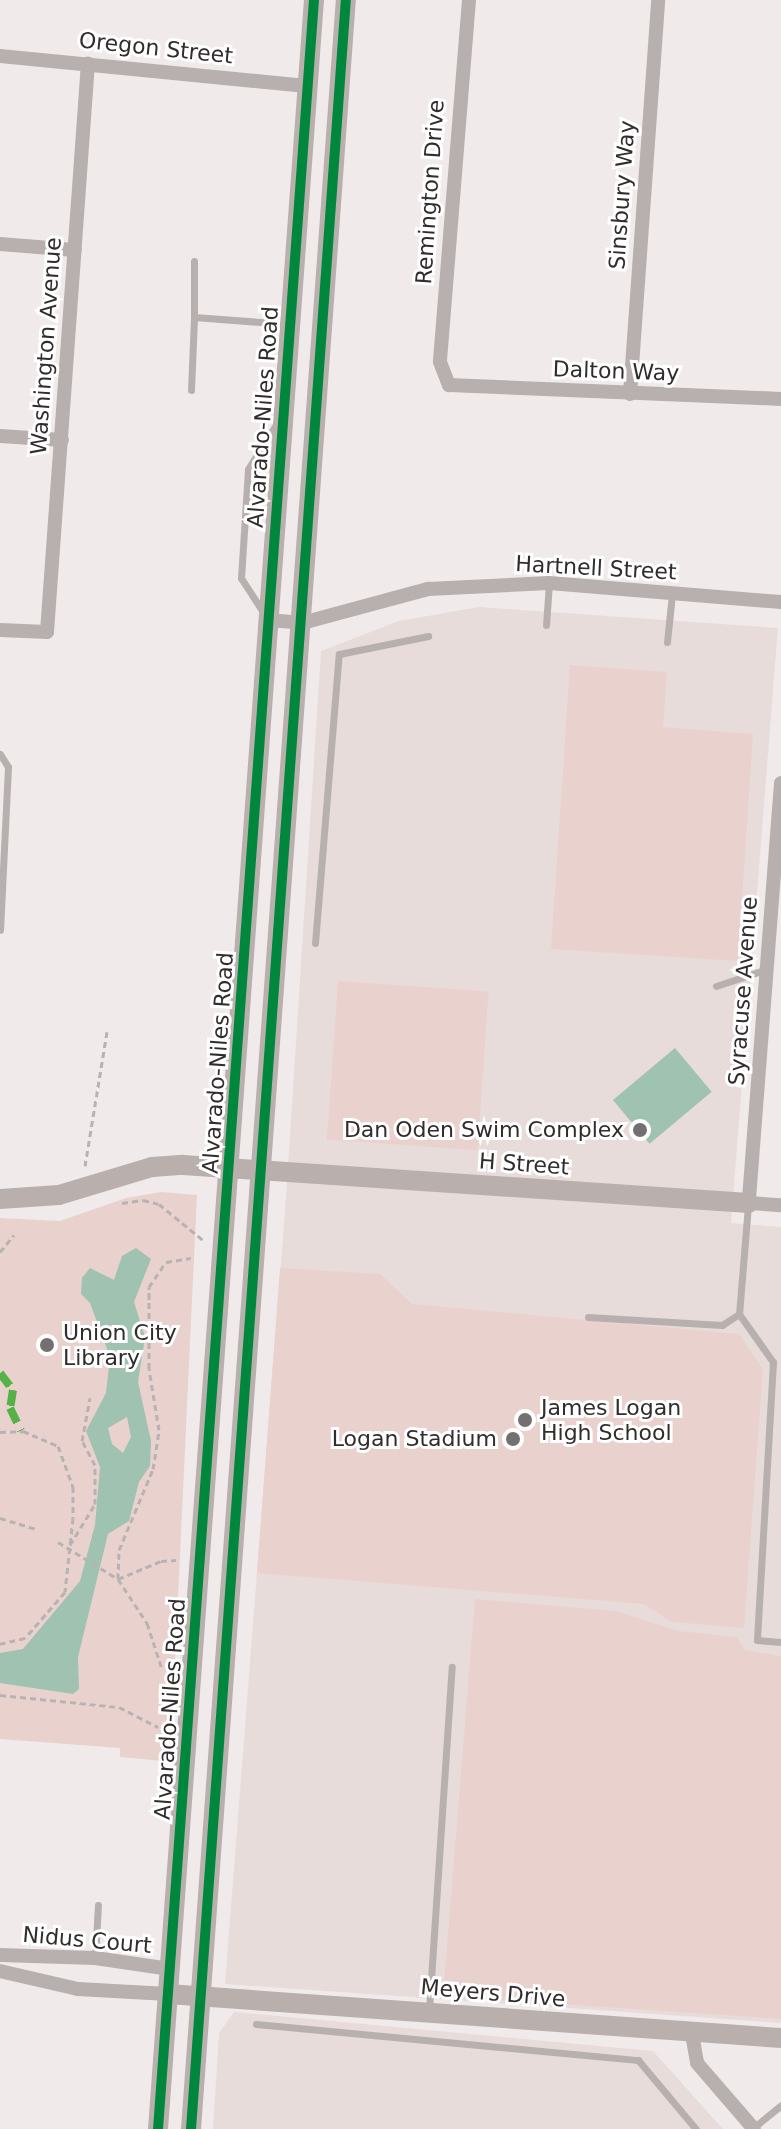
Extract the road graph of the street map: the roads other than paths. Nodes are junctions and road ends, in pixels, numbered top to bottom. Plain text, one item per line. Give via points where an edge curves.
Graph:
1 (314, 0) edge
2 (346, 0) edge
3 (469, 0) edge
4 (658, 0) edge
5 (0, 56) edge
6 (88, 63) junction
7 (307, 86) junction
8 (0, 244) edge
9 (75, 250) junction
10 (194, 261) dead end
11 (194, 317) junction
12 (289, 324) junction
13 (449, 385) joint
14 (191, 390) dead end
15 (630, 394) junction
16 (781, 399) edge
17 (283, 415) junction
18 (0, 436) edge
19 (62, 440) junction
20 (549, 583) junction
21 (672, 594) junction
22 (781, 602) edge
23 (269, 620) junction
24 (302, 623) junction
25 (546, 625) dead end
26 (0, 630) edge
27 (428, 636) dead end
28 (667, 642) dead end
29 (0, 754) edge
30 (781, 783) edge
31 (780, 804) edge
32 (0, 930) edge
33 (315, 943) dead end
34 (768, 969) junction
35 (716, 986) dead end
36 (773, 999) edge
37 (230, 1166) junction
38 (263, 1170) junction
39 (0, 1199) edge
40 (749, 1203) junction
41 (781, 1205) edge
42 (739, 1314) junction
43 (588, 1317) dead end
44 (781, 1642) edge
45 (452, 1667) dead end
46 (98, 1905) dead end
47 (0, 1955) edge
48 (95, 1958) junction
49 (170, 1969) junction
50 (0, 1971) edge
51 (168, 1994) junction
52 (200, 1994) junction
53 (429, 2012) junction
54 (256, 2024) dead end
55 (692, 2034) junction
56 (781, 2038) edge
57 (781, 2105) edge
58 (754, 2128) edge
59 (158, 2129) edge
60 (191, 2129) edge
61 (696, 2129) edge

1 - 7 main road, Alvarado-Niles Road
2 - 24 main road
3 - 13 street, Remington Drive via 440,362
4 - 15 street, Sinsbury Way
5 - 6 street, Oregon Street
6 - 7 street, Oregon Street
6 - 9 street, Washington Avenue
7 - 12 main road, Alvarado-Niles Road
8 - 9 street
9 - 19 street, Washington Avenue
10 - 11 lane
11 - 12 lane
11 - 14 lane
12 - 17 main road, Alvarado-Niles Road
13 - 15 street, Dalton Way
15 - 16 street, Dalton Way
17 - 23 main road, Alvarado-Niles Road
17 - 23 lane via 248,469 241,578
18 - 19 street
19 - 26 street, Washington Avenue via 47,632
20 - 21 street, Hartnell Street
20 - 24 street, Hartnell Street via 428,589
20 - 25 lane
21 - 22 street, Hartnell Street
21 - 28 lane
23 - 24 street, Hartnell Street
23 - 37 main road, Alvarado-Niles Road
24 - 38 main road
27 - 33 lane via 339,654
29 - 32 lane via 8,767
30 - 31 street, Syracuse Avenue
31 - 34 street, Syracuse Avenue
34 - 35 lane
34 - 36 street, Syracuse Avenue
36 - 40 street, Syracuse Avenue
37 - 38 main road, H Street
37 - 39 main road, H Street via 152,1167 59,1195
37 - 49 main road, Alvarado-Niles Road
38 - 40 main road, H Street
38 - 52 main road
40 - 41 street, H Street
40 - 42 lane
42 - 43 lane via 722,1325
42 - 44 lane via 773,1362 757,1640
45 - 53 lane
46 - 48 lane
47 - 48 street, Nidus Court
48 - 49 street, Nidus Court
49 - 51 main road, Alvarado-Niles Road
49 - 52 main road
50 - 51 street, Nidus Court via 78,1989
51 - 52 main road, Meyers Drive
51 - 59 main road, Alvarado-Niles Road
52 - 53 main road, Meyers Drive
52 - 60 main road
53 - 55 main road, Meyers Drive
54 - 61 lane via 638,2060
55 - 56 main road, Meyers Drive
55 - 58 street via 697,2063
57 - 58 lane

